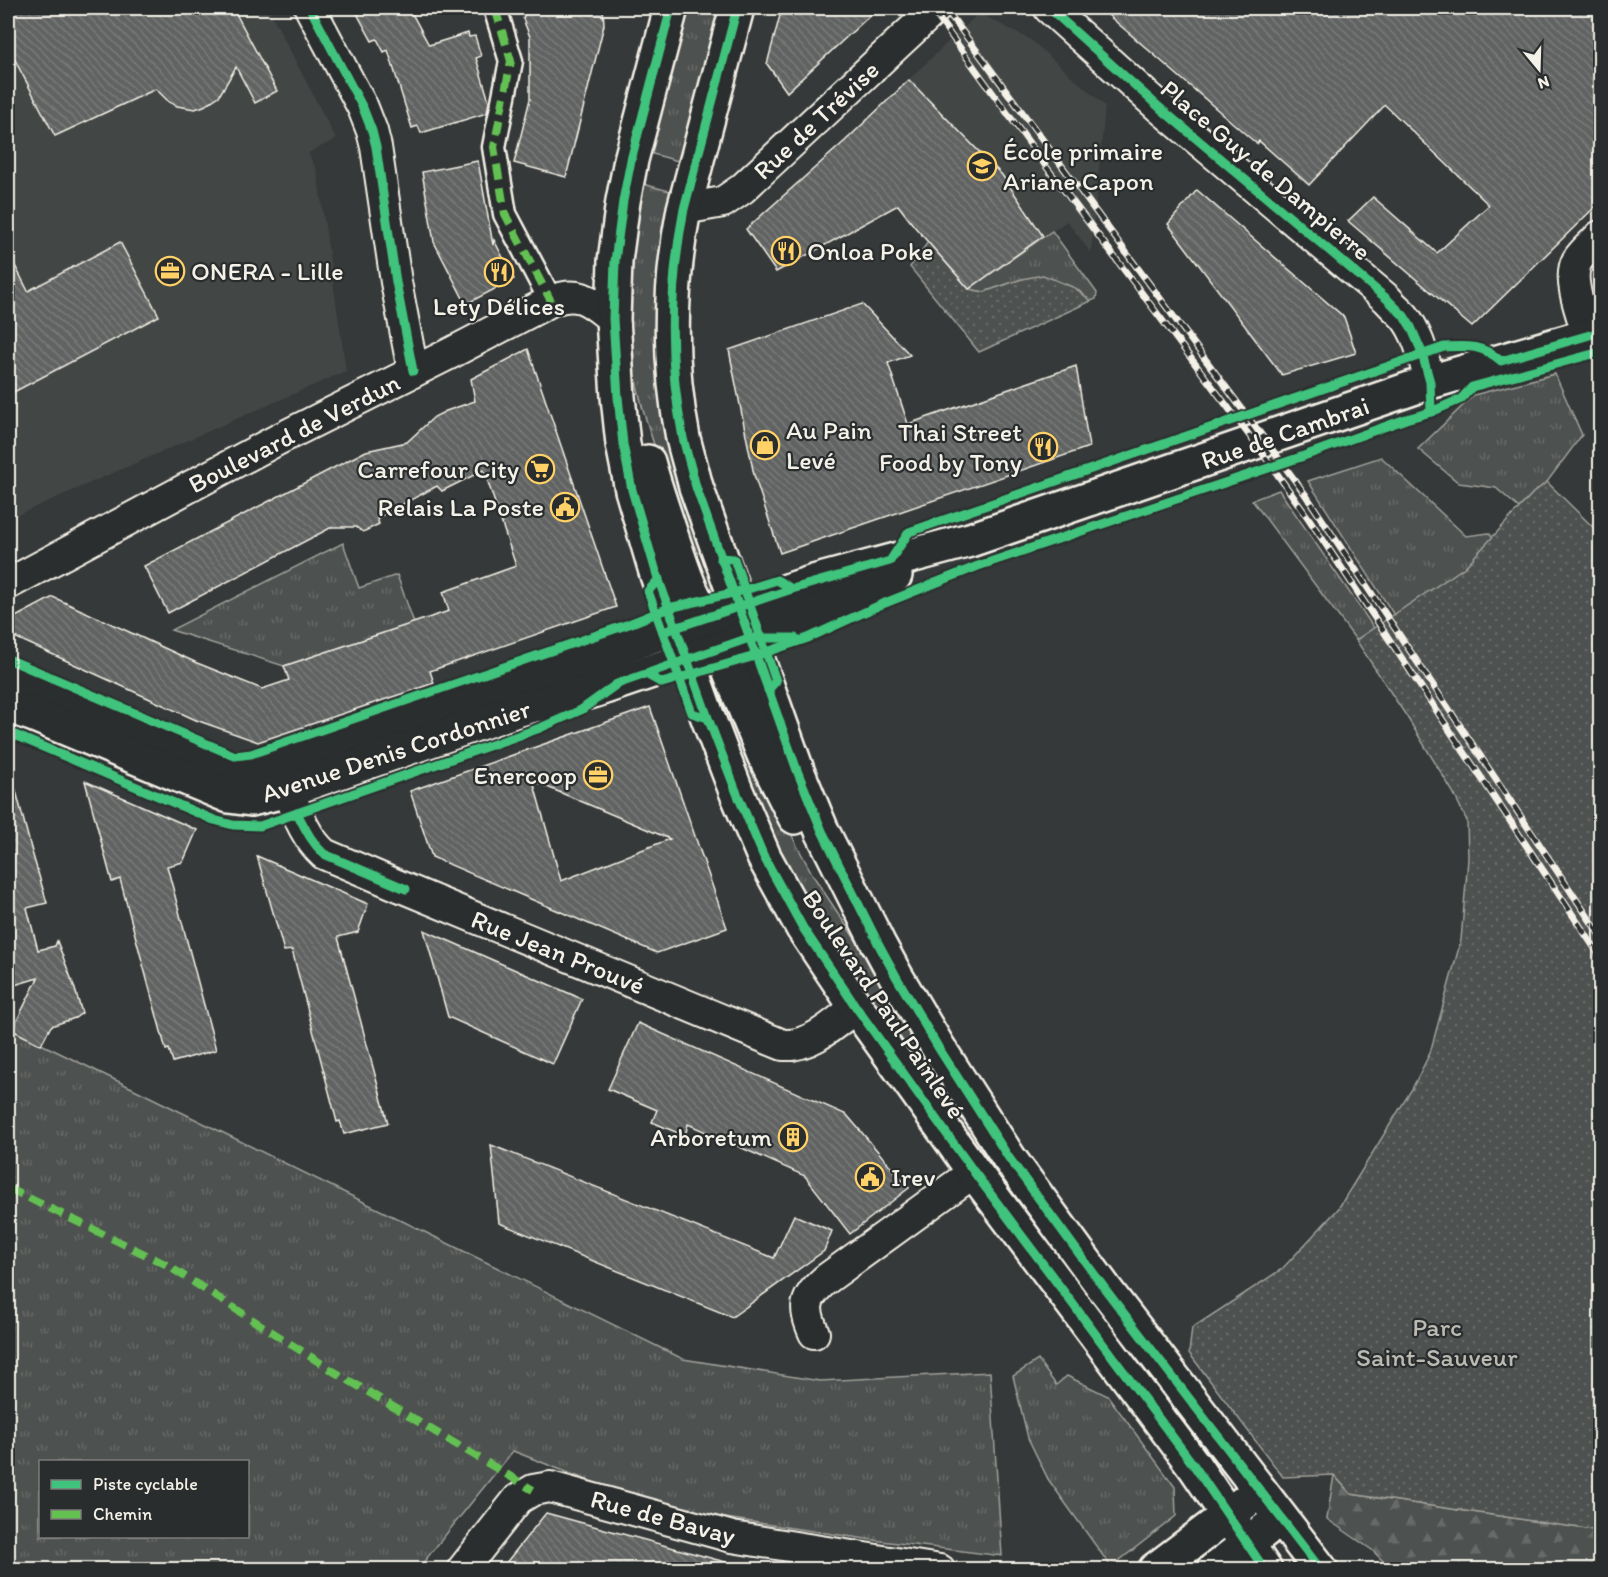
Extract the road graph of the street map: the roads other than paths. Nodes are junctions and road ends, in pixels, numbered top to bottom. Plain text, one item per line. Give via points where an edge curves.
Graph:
1 (310, 8) edge
2 (495, 8) edge
3 (671, 8) edge
4 (737, 8) edge
5 (936, 8) edge
6 (1048, 8) edge
7 (684, 210) junction
8 (1600, 236) edge
9 (551, 301) junction
10 (614, 332) junction
11 (1594, 333) edge
12 (413, 371) junction
13 (1430, 382) junction
14 (970, 540) junction
15 (8, 584) edge
16 (723, 611) junction
17 (676, 627) junction
18 (749, 638) junction
19 (702, 655) junction
20 (8, 677) edge
21 (8, 706) edge
22 (288, 790) junction
23 (897, 978) junction
24 (856, 1007) junction
25 (974, 1172) junction
26 (814, 1333) dead end
27 (1265, 1498) junction
28 (1227, 1515) junction
29 (1256, 1557) edge
30 (462, 1569) edge
31 (936, 1569) edge
32 (1155, 1569) edge
33 (1214, 1569) edge
34 (1320, 1569) edge

1 - 12 street via 372,131
2 - 9 street via 510,61 494,147 505,214
3 - 10 main road via 620,217
4 - 7 main road
5 - 7 street, Rue de Trévise via 742,189 723,202
6 - 13 street, Place Guy de Dampierre via 1387,299 1411,327
7 - 16 main road via 673,276 674,378 683,439
8 - 11 street via 1582,254 1573,272 1578,300
9 - 10 street, Boulevard de Verdun via 572,295 591,303
9 - 12 street, Boulevard de Verdun
10 - 16 main road via 657,494 691,590 698,603
10 - 17 main road, Boulevard Paul Painlevé via 623,444 632,490
11 - 13 main road, Rue de Cambrai
12 - 15 street, Boulevard de Verdun
13 - 14 main road, Rue de Cambrai
14 - 16 main road, Rue de Cambrai
14 - 18 main road, Rue de Cambrai via 844,600
16 - 17 main road, Rue de Cambrai
16 - 18 main road, Boulevard Paul Painlevé
17 - 19 main road, Boulevard Paul Painlevé
17 - 20 main road, Avenue Denis Cordonnier via 278,769 254,774 231,772
18 - 19 main road, Rue de Cambrai
18 - 23 main road, Boulevard Paul Painlevé via 822,831
19 - 22 main road, Avenue Denis Cordonnier via 572,698 520,709
19 - 23 main road via 726,662 776,781 834,890
19 - 24 main road, Boulevard Paul Painlevé via 708,718 764,857 803,927
21 - 22 main road, Avenue Denis Cordonnier via 230,796 251,799
22 - 24 street, Rue Jean Prouvé via 309,836 324,854 783,1045 793,1046 812,1039
23 - 27 main road, Boulevard Paul Painlevé via 1009,1158
24 - 25 main road, Boulevard Paul Painlevé
25 - 26 street via 816,1289 808,1299 807,1310
25 - 28 main road, Boulevard Paul Painlevé
27 - 28 main road
27 - 29 main road
27 - 34 main road, Boulevard Paul Painlevé
28 - 29 main road, Boulevard Paul Painlevé
28 - 32 main road
29 - 33 main road
30 - 31 street, Rue de Bavay via 518,1499 533,1490 550,1487 732,1537

